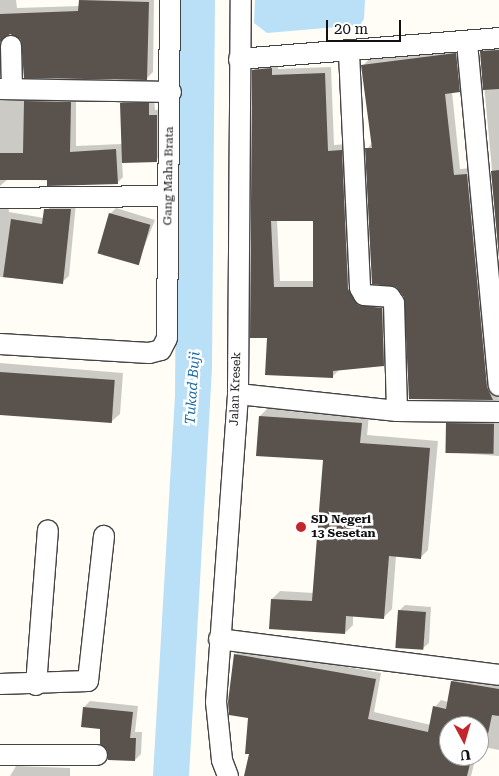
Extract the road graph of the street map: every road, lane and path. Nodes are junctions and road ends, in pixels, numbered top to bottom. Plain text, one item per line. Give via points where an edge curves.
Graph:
1 (170, 0) edge
2 (242, 0) edge
3 (499, 38) edge
4 (467, 43) junction
5 (11, 46) dead end
6 (349, 53) junction
7 (240, 59) junction
8 (6, 89) edge
9 (171, 92) junction
10 (168, 196) junction
11 (0, 198) edge
12 (0, 344) edge
13 (499, 386) edge
14 (238, 394) junction
15 (397, 411) junction
16 (499, 412) edge
17 (48, 530) dead end
18 (104, 536) dead end
19 (219, 639) junction
20 (498, 675) edge
21 (0, 684) edge
22 (36, 684) junction
23 (0, 755) edge
24 (98, 755) dead end
25 (228, 776) edge

1 - 9 street, Gang Maha Brata
2 - 7 street, Jalan Kresek
3 - 4 street
4 - 6 street
4 - 13 street
5 - 8 street
6 - 7 street
6 - 15 street via 360,288 364,295 386,295 394,303
7 - 14 street, Jalan Kresek
8 - 9 street
9 - 10 street, Gang Maha Brata
10 - 11 street
10 - 12 street, Gang Maha Brata via 167,338 161,350 149,353
14 - 15 street
14 - 19 street, Jalan Kresek
15 - 16 street
17 - 22 street
18 - 22 street via 88,681
19 - 20 street
19 - 25 street, Jalan Kresek via 216,702 222,760
21 - 22 street
23 - 24 street

